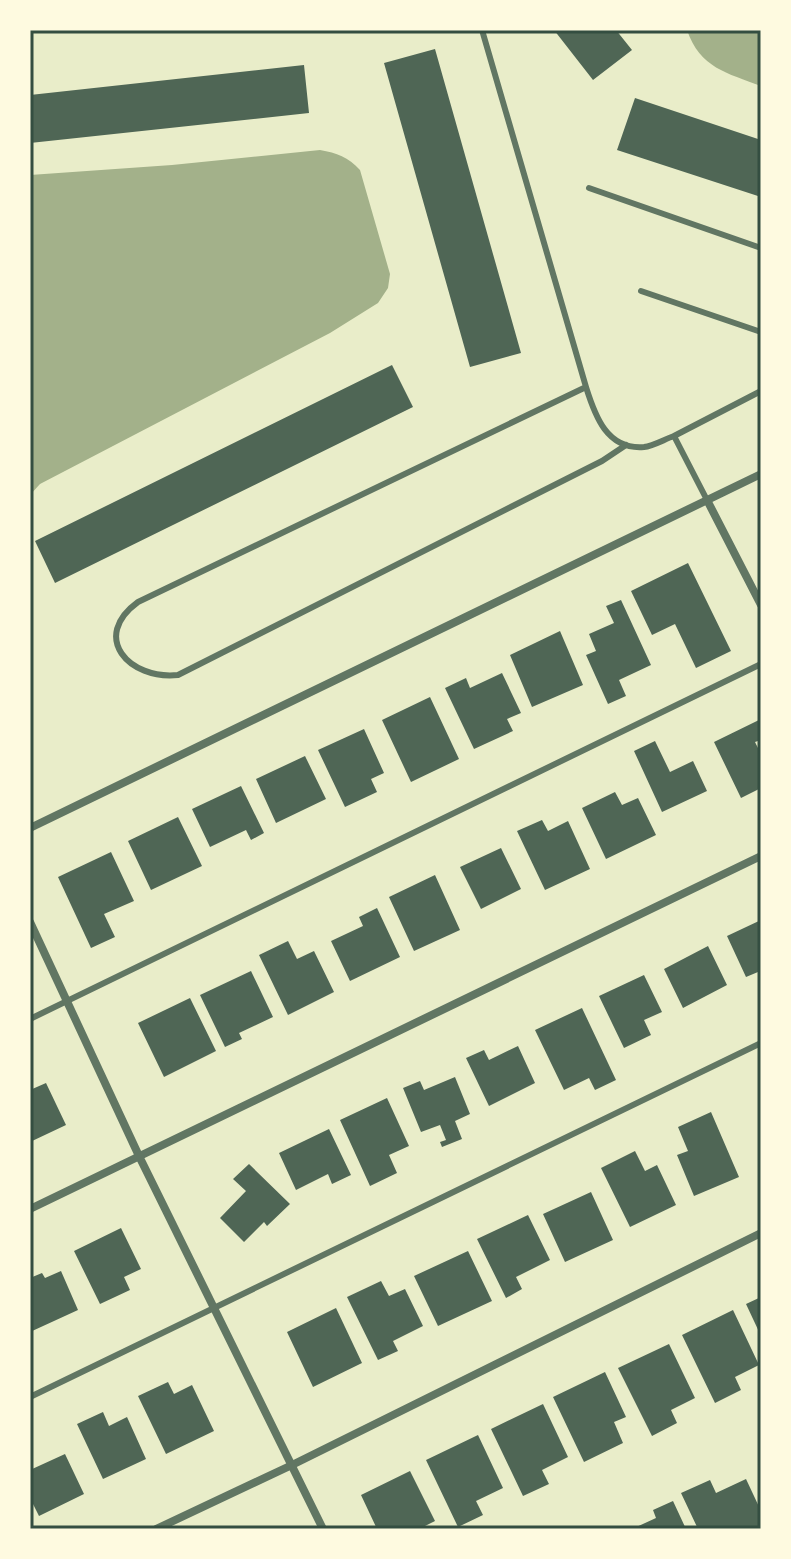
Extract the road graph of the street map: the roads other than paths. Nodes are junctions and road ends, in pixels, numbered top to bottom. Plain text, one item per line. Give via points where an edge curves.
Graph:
1 (482, 30) edge
2 (589, 188) dead end
3 (761, 248) edge
4 (641, 291) dead end
5 (761, 332) edge
6 (586, 387) junction
7 (761, 391) edge
8 (674, 436) junction
9 (626, 445) junction
10 (761, 474) edge
11 (707, 500) junction
12 (761, 605) edge
13 (761, 664) edge
14 (30, 828) edge
15 (761, 856) edge
16 (30, 922) edge
17 (67, 1002) junction
18 (30, 1019) edge
19 (761, 1043) edge
20 (139, 1156) junction
21 (30, 1209) edge
22 (761, 1233) edge
23 (215, 1309) junction
24 (30, 1397) edge
25 (292, 1465) junction
26 (156, 1529) edge
27 (323, 1529) edge

1 - 6 lane
2 - 3 lane
4 - 5 lane
6 - 9 lane via 600,426
6 - 9 lane via 138,602 119,623 116,643 125,659 159,677 178,675
7 - 8 lane
8 - 9 lane via 644,447
8 - 11 lane
10 - 11 street
11 - 12 street
11 - 14 street
13 - 17 lane
15 - 20 street
16 - 17 street
17 - 18 lane
17 - 20 street
19 - 23 lane
20 - 21 street
20 - 23 street
22 - 25 street
23 - 24 lane
23 - 25 street
25 - 26 street
25 - 27 street

